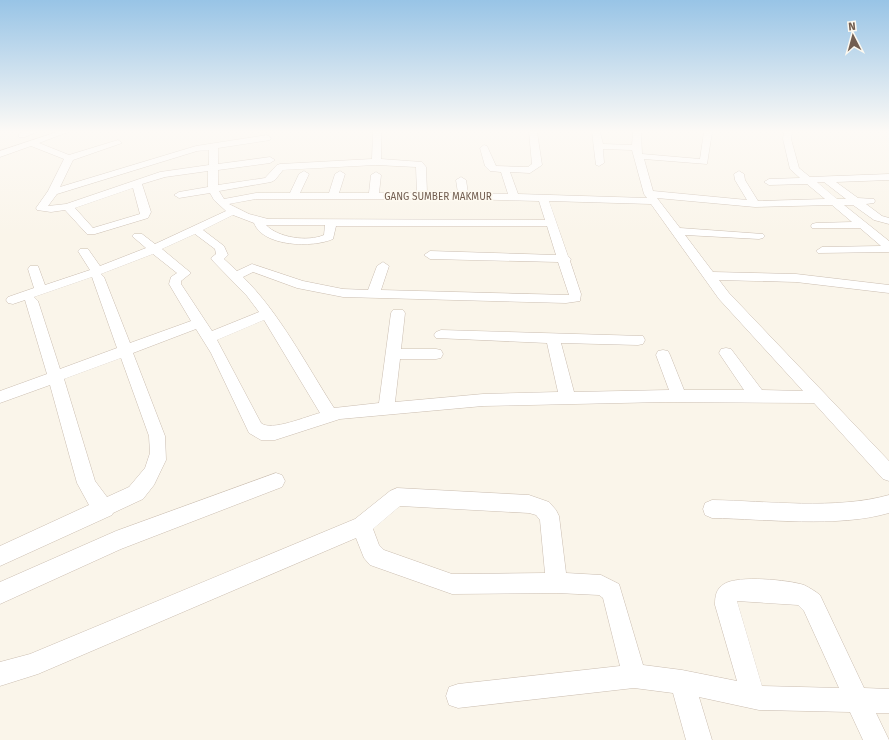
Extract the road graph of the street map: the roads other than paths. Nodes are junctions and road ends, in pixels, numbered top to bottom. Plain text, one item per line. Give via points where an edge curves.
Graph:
1 (65, 167) edge
2 (140, 167) edge
3 (215, 167) junction
4 (219, 167) edge
5 (285, 167) edge
6 (421, 167) edge
7 (491, 167) edge
8 (535, 167) edge
9 (642, 167) edge
10 (794, 167) edge
11 (504, 170) junction
12 (304, 174) dead end
13 (340, 174) dead end
14 (738, 174) dead end
15 (376, 175) dead end
16 (889, 177) edge
17 (826, 179) junction
18 (460, 180) dead end
19 (808, 180) junction
20 (137, 182) junction
21 (769, 182) dead end
22 (214, 190) junction
23 (53, 192) junction
24 (179, 195) dead end
25 (294, 196) junction
26 (395, 196) junction
27 (422, 196) junction
28 (463, 196) junction
29 (333, 197) junction
30 (373, 197) junction
31 (514, 197) junction
32 (652, 197) junction
33 (543, 198) junction
34 (870, 201) dead end
35 (222, 202) junction
36 (835, 202) junction
37 (858, 202) junction
38 (755, 204) junction
39 (68, 207) junction
40 (234, 211) junction
41 (886, 220) edge
42 (259, 222) junction
43 (331, 222) junction
44 (394, 222) junction
45 (858, 222) junction
46 (551, 223) junction
47 (816, 226) dead end
48 (195, 230) junction
49 (676, 231) junction
50 (138, 236) dead end
51 (759, 236) dead end
52 (154, 248) junction
53 (889, 248) edge
54 (84, 251) dead end
55 (822, 251) dead end
56 (430, 255) dead end
57 (565, 259) junction
58 (383, 266) dead end
59 (34, 269) dead end
60 (97, 274) junction
61 (236, 276) junction
62 (708, 276) junction
63 (889, 288) edge
64 (373, 294) junction
65 (36, 296) junction
66 (13, 300) dead end
67 (398, 313) dead end
68 (268, 314) junction
69 (199, 323) junction
70 (441, 335) dead end
71 (208, 338) junction
72 (553, 338) junction
73 (638, 340) dead end
74 (124, 350) junction
75 (726, 353) dead end
76 (392, 354) junction
77 (436, 354) dead end
78 (663, 355) dead end
79 (55, 377) junction
80 (679, 396) junction
81 (757, 396) junction
82 (0, 397) edge
83 (567, 397) junction
84 (819, 398) junction
85 (386, 408) junction
86 (330, 415) junction
87 (889, 473) edge
88 (276, 482) dead end
89 (889, 504) edge
90 (105, 509) junction
91 (712, 509) dead end
92 (362, 526) junction
93 (0, 556) edge
94 (557, 583) junction
95 (0, 593) edge
96 (0, 674) edge
97 (634, 676) junction
98 (682, 682) junction
99 (458, 696) dead end
100 (753, 697) junction
101 (858, 700) junction
102 (889, 701) edge
103 (699, 740) edge
104 (876, 740) edge

1 - 23 street
2 - 23 street
3 - 4 street
3 - 20 street via 163,174
3 - 22 street
5 - 22 street via 280,167 268,180
6 - 27 street
7 - 11 street
8 - 11 street via 530,170
9 - 32 street
10 - 19 street
11 - 31 street
12 - 25 street
13 - 29 street
14 - 38 street
15 - 30 street
16 - 17 street
17 - 19 street
17 - 37 street
18 - 28 street
19 - 21 street
19 - 36 street
20 - 39 street
20 - 39 street via 146,212 138,218 91,232
22 - 24 street
22 - 35 street
23 - 39 street via 41,208
25 - 29 street, GANG SUMBER MAKMUR
25 - 35 street, GANG SUMBER MAKMUR via 256,196
26 - 27 street, GANG SUMBER MAKMUR
26 - 30 street, GANG SUMBER MAKMUR
26 - 44 street
27 - 28 street, GANG SUMBER MAKMUR
28 - 31 street, GANG SUMBER MAKMUR
29 - 30 street, GANG SUMBER MAKMUR
31 - 33 street, GANG SUMBER MAKMUR
32 - 33 street, GANG SUMBER MAKMUR
32 - 38 street, GANG SUMBER MAKMUR
32 - 49 street
33 - 46 street
34 - 37 street, GANG SUMBER MAKMUR
35 - 40 street
36 - 37 street, GANG SUMBER MAKMUR
36 - 38 street, GANG SUMBER MAKMUR
36 - 45 street
37 - 41 street
40 - 42 street
40 - 48 street
41 - 45 street
42 - 43 street
42 - 43 street via 262,229 280,237 312,242 326,240 329,237
43 - 44 street
44 - 46 street
45 - 47 street
45 - 53 street
46 - 57 street
48 - 52 street
48 - 61 street via 220,248 222,255 217,258
49 - 51 street
49 - 62 street
50 - 52 street
52 - 60 street
52 - 69 street via 184,273 178,277 175,284
53 - 55 street
54 - 60 street
56 - 57 street
57 - 64 street via 575,298
58 - 64 street
59 - 65 street
60 - 65 street
60 - 74 street
61 - 64 street via 248,268 257,268 318,289
61 - 68 street
62 - 63 street via 796,278
62 - 84 street
65 - 66 street
65 - 79 street
67 - 76 street
68 - 71 street
68 - 86 street
69 - 71 street
69 - 74 street
70 - 72 street
71 - 86 street via 218,352 255,428 261,433 275,433
72 - 73 street
72 - 83 street
74 - 79 street
74 - 90 street via 158,436 160,448 158,463 136,494
75 - 81 street
76 - 77 street
76 - 85 street
78 - 80 street
79 - 82 street
79 - 90 street via 86,483 92,495
80 - 81 street
80 - 83 street
81 - 84 street
83 - 85 street via 483,400
84 - 87 street
85 - 86 street
88 - 95 street via 116,541
89 - 91 street via 871,509 839,512
90 - 93 street
92 - 94 street via 371,552 378,558 442,581 466,586
92 - 94 street via 397,497 536,506 542,508 548,516
92 - 96 street via 30,666
94 - 97 street via 601,585 612,591
97 - 98 street
97 - 99 street
98 - 100 street
98 - 103 street
100 - 101 street via 779,700
100 - 101 street via 726,605 726,596 732,591 794,593 804,596 812,603
101 - 102 street
101 - 104 street

